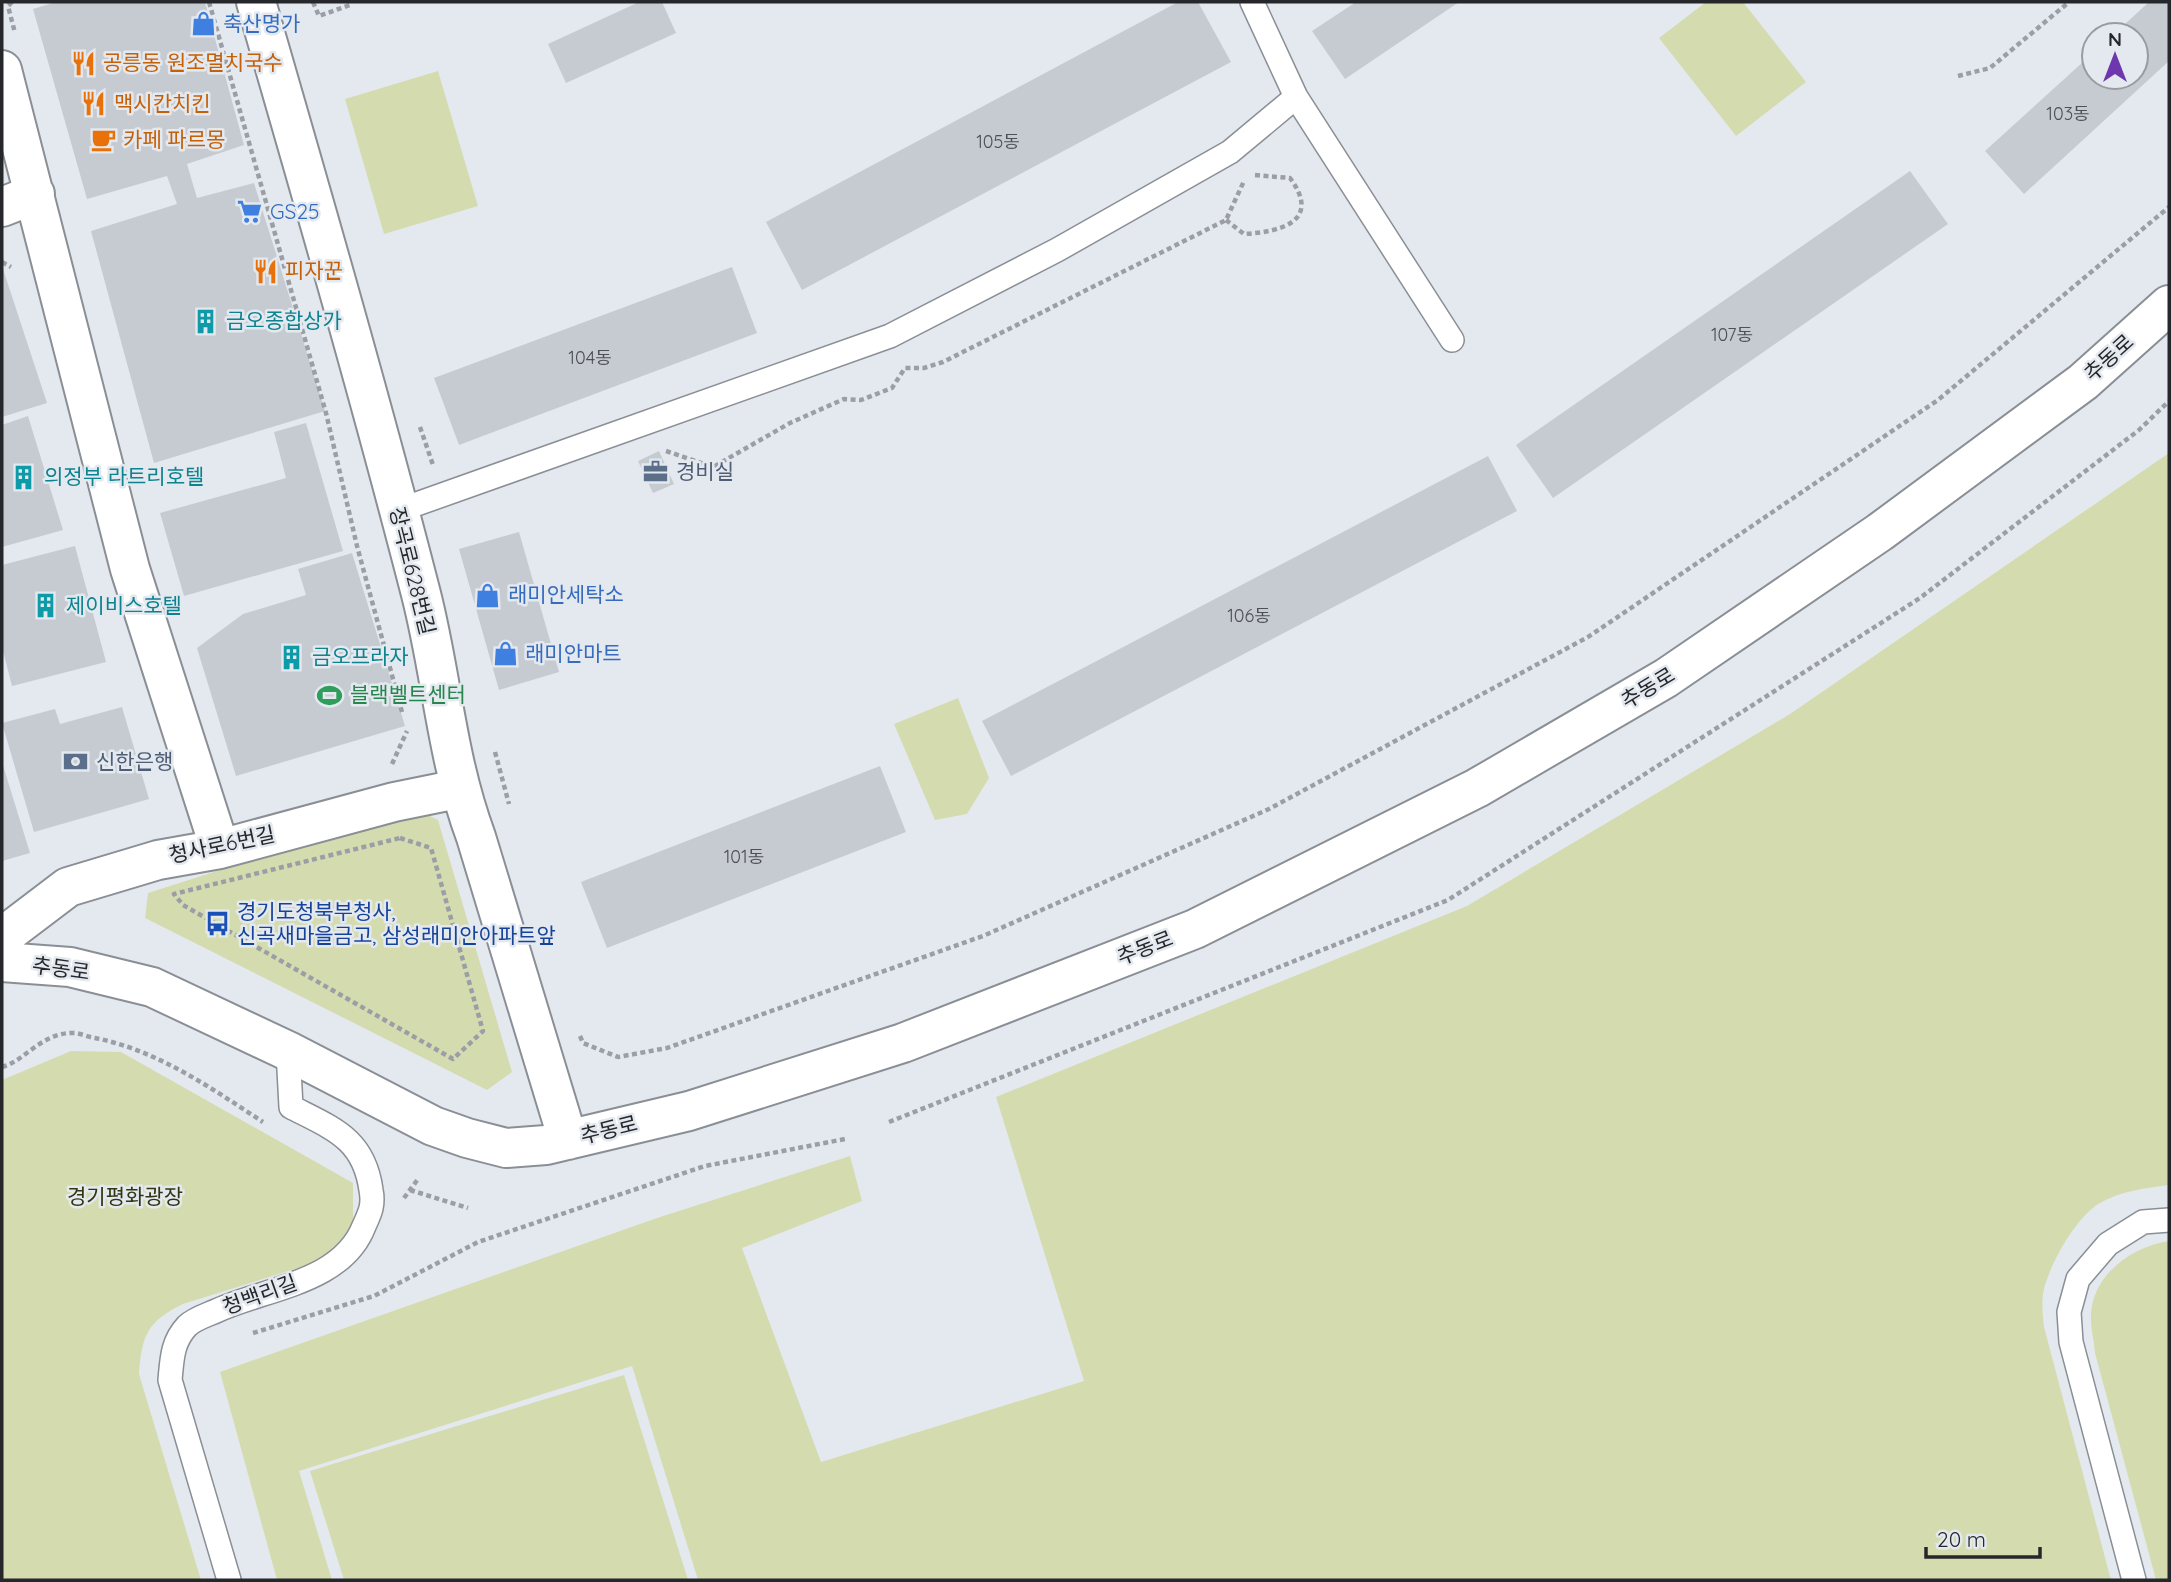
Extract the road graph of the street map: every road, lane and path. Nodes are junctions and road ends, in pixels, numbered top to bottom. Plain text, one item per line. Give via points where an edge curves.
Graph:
1 (209, 2) edge
2 (256, 2) edge
3 (313, 2) edge
4 (1252, 2) edge
5 (2069, 2) edge
6 (350, 5) dead end
7 (2, 70) edge
8 (1958, 76) dead end
9 (1296, 97) junction
10 (18, 200) edge
11 (2169, 206) edge
12 (1226, 220) junction
13 (2169, 304) edge
14 (1452, 340) dead end
15 (2169, 401) edge
16 (666, 451) dead end
17 (397, 512) junction
18 (494, 747) dead end
19 (390, 768) dead end
20 (458, 789) junction
21 (511, 811) dead end
22 (431, 848) joint
23 (220, 849) junction
24 (2, 937) edge
25 (2, 962) edge
26 (578, 1032) dead end
27 (288, 1051) junction
28 (2, 1067) edge
29 (889, 1122) dead end
30 (272, 1128) dead end
31 (845, 1139) dead end
32 (568, 1140) junction
33 (418, 1179) dead end
34 (410, 1190) junction
35 (398, 1206) dead end
36 (468, 1208) dead end
37 (2169, 1220) edge
38 (243, 1336) dead end
39 (229, 1580) edge
40 (2134, 1580) edge

1 - 19 path via 319,387 408,732
2 - 17 street, 장곡로628번길 via 368,392
3 - 6 path via 318,16
4 - 9 lane
5 - 8 path via 1990,68
7 - 10 street
9 - 14 lane
9 - 17 lane via 1230,152 890,336
10 - 23 street
11 - 26 path via 1938,400 1588,637 1269,809 983,936 667,1048 618,1057 583,1043
12 - 12 path via 1243,181 1257,173 1290,178 1301,192 1303,205 1298,217 1283,228 1244,234
12 - 16 path via 943,362 905,368 892,388 861,400 844,399 790,423 713,467
13 - 32 street, 추동로 via 2082,382 1880,532 1666,678 1477,788 1195,929 902,1043 689,1111
15 - 29 path via 2139,430 1920,598 1448,900
17 - 20 street, 장곡로628번길 via 421,596
18 - 21 path
20 - 23 street, 청사로6번길
20 - 32 street, 장곡로628번길
22 - 22 path via 400,838 174,894 183,905 453,1059 483,1031
23 - 24 street, 청사로6번길 via 158,860 68,887
25 - 27 street, 추동로 via 70,967 152,987
27 - 32 street, 추동로 via 467,1139 506,1148
27 - 39 lane, 청백리길 via 291,1107 334,1128 356,1146 368,1167 373,1204 358,1242 328,1270 189,1324 173,1346 170,1380
28 - 30 path via 36,1043 73,1033 124,1043 198,1080
31 - 38 path via 705,1166 478,1242 374,1296
33 - 34 path
34 - 35 path
34 - 36 path
37 - 40 lane via 2143,1222 2108,1244 2078,1279 2070,1312 2071,1342

